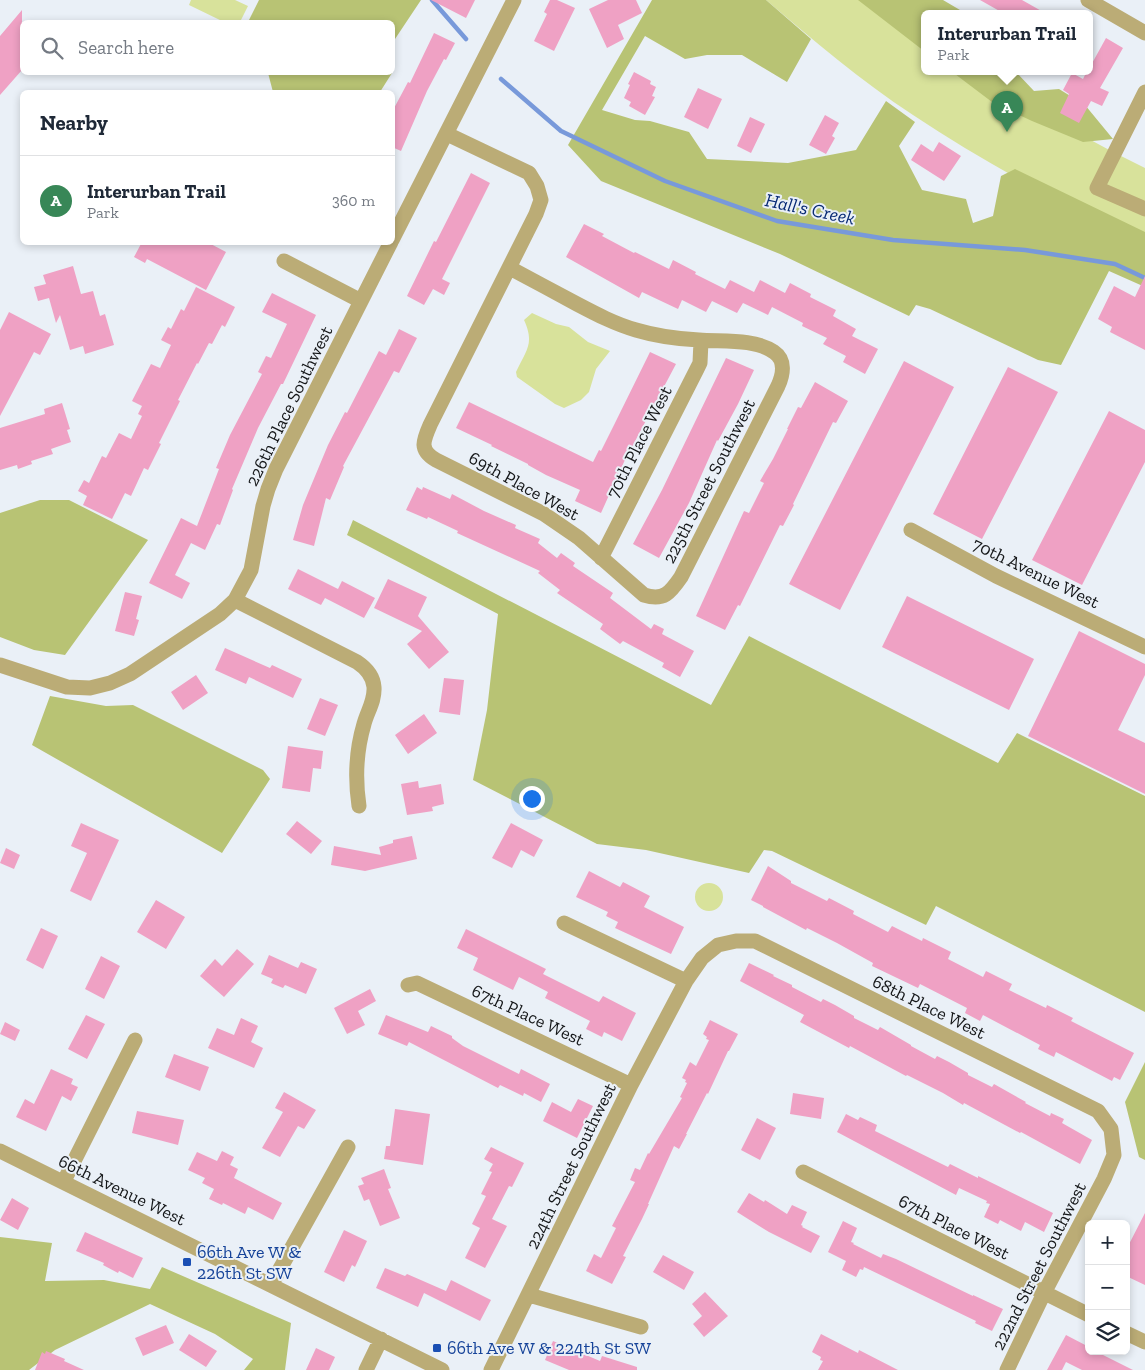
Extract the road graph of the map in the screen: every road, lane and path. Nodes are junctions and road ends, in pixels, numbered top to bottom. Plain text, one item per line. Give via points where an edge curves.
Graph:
1 (514, 0) edge
2 (1088, 0) edge
3 (1145, 33) edge
4 (1144, 96) edge
5 (446, 134) junction
6 (1145, 209) edge
7 (395, 235) edge
8 (390, 245) edge
9 (284, 261) dead end
10 (510, 268) junction
11 (361, 301) junction
12 (701, 341) junction
13 (911, 530) dead end
14 (601, 558) junction
15 (652, 597) joint
16 (234, 600) junction
17 (1145, 647) edge
18 (0, 665) edge
19 (359, 806) dead end
20 (564, 922) dead end
21 (686, 981) junction
22 (408, 984) dead end
23 (135, 1040) dead end
24 (631, 1085) junction
25 (348, 1147) dead end
26 (0, 1150) edge
27 (803, 1172) dead end
28 (1104, 1179) joint
29 (64, 1181) junction
30 (271, 1285) junction
31 (1044, 1293) junction
32 (529, 1295) junction
33 (1085, 1313) edge
34 (641, 1327) dead end
35 (1130, 1335) edge
36 (381, 1339) junction
37 (1145, 1342) edge
38 (366, 1370) edge
39 (442, 1370) edge
40 (491, 1370) edge
41 (1006, 1370) edge

1 - 5 street, 226th Place Southwest
2 - 3 street
4 - 6 street via 1097,188
5 - 7 street, 226th Place Southwest
5 - 10 street via 528,173 537,186 540,200 536,214
8 - 11 street, 226th Place Southwest
9 - 11 street
10 - 12 street via 632,329 657,336
10 - 14 street, 69th Place West via 424,437 424,447 427,455 544,514
11 - 16 street, 226th Place Southwest via 274,476 263,506 251,570
12 - 14 street, 70th Place West via 700,363
12 - 15 street, 225th Street Southwest via 726,340 775,352 783,367 782,376 681,577 669,593
13 - 17 street, 70th Avenue West via 996,576
14 - 15 street, 69th Place West via 644,595
16 - 18 street, 226th Place Southwest via 220,614 130,674 110,683 90,688 67,687
16 - 19 street via 366,668 374,686 357,762
20 - 21 street
21 - 24 street, 224th Street Southwest
21 - 28 street, 68th Place West via 702,958 718,945 755,941 1098,1111 1110,1129 1114,1155
22 - 24 street, 67th Place West via 417,983
23 - 29 street
24 - 32 street, 224th Street Southwest
25 - 30 street
26 - 29 street, 66th Avenue West
27 - 31 street, 67th Place West
28 - 31 street, 222nd Street Southwest
29 - 30 street, 66th Avenue West
30 - 36 street, 66th Avenue West
31 - 33 street, 67th Place West
31 - 41 street, 222nd Street Southwest
32 - 34 street
32 - 40 street, 224th Street Southwest
35 - 37 street
36 - 38 street
36 - 39 street, 66th Avenue West

